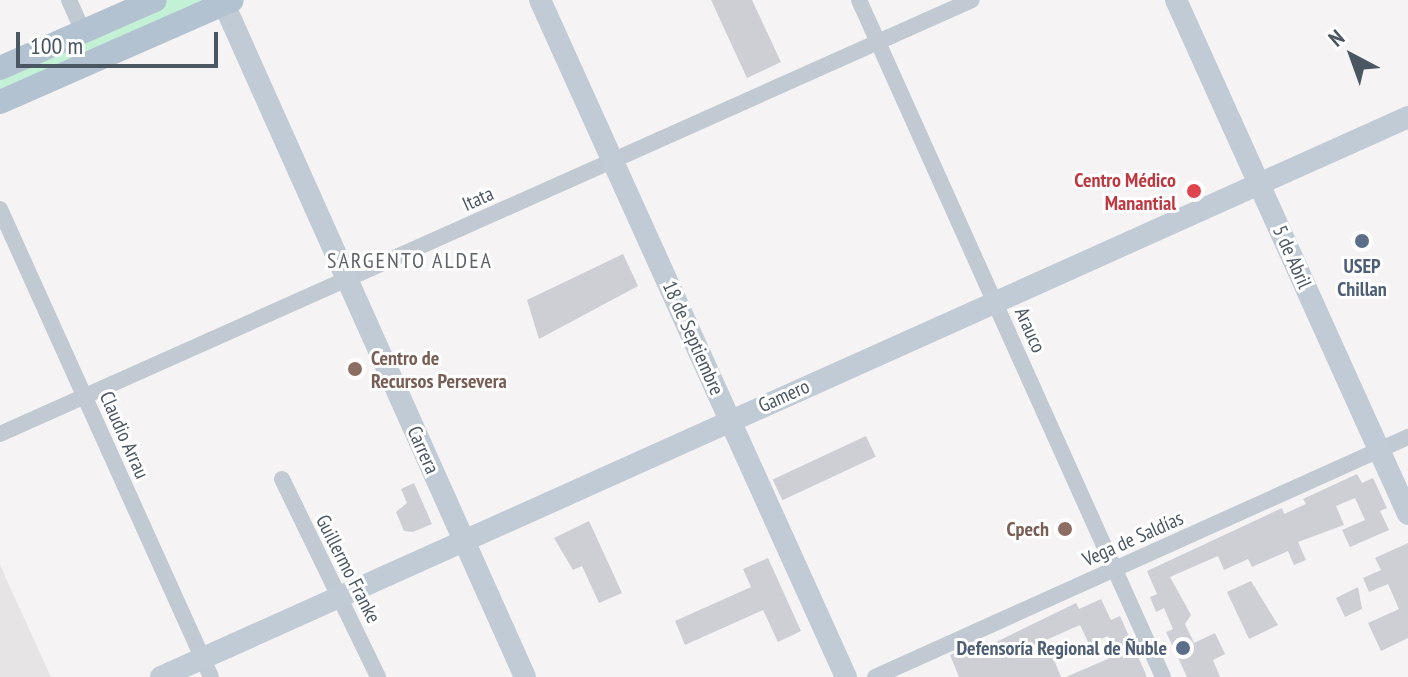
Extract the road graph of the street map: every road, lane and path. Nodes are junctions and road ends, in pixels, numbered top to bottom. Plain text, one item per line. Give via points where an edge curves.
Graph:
1 (69, 0) edge
2 (155, 0) edge
3 (540, 0) edge
4 (859, 0) edge
5 (972, 0) edge
6 (1176, 0) edge
7 (226, 1) edge
8 (83, 32) junction
9 (878, 42) junction
10 (0, 68) edge
11 (0, 102) edge
12 (1408, 117) edge
13 (613, 161) junction
14 (1259, 184) junction
15 (0, 209) edge
16 (346, 280) junction
17 (995, 302) junction
18 (84, 396) junction
19 (731, 421) junction
20 (0, 434) edge
21 (1408, 437) edge
22 (1379, 450) junction
23 (282, 479) dead end
24 (1408, 514) edge
25 (464, 542) junction
26 (1115, 569) junction
27 (338, 598) junction
28 (207, 668) edge
29 (161, 677) edge
30 (378, 677) edge
31 (525, 677) edge
32 (846, 677) edge
33 (875, 677) edge
34 (1163, 677) edge

1 - 8 street
2 - 8 main road
3 - 13 street, 18 de Septiembre
4 - 9 street, Arauco
5 - 9 street, Itata
6 - 14 street, 5 de Abril
7 - 11 main road
7 - 16 street, Carrera
8 - 10 main road
9 - 13 street, Itata
9 - 17 street, Arauco
12 - 14 street, Gamero
13 - 16 street, Itata
13 - 19 street, 18 de Septiembre
14 - 17 street, Gamero
14 - 22 street, 5 de Abril
15 - 18 street, Claudio Arrau
16 - 18 street, Itata
16 - 25 street, Carrera
17 - 19 street, Gamero
17 - 26 street, Arauco
18 - 20 street, Itata
18 - 28 street, Claudio Arrau
19 - 25 street, Gamero
19 - 32 street, 18 de Septiembre
21 - 22 street, Vega de Saldías
22 - 24 street, 5 de Abril
22 - 26 street, Vega de Saldías
23 - 27 street, Guillermo Franke
25 - 27 street, Gamero
25 - 31 street, Carrera
26 - 33 street, Vega de Saldías
26 - 34 street, Arauco
27 - 28 street, Gamero
27 - 30 street, Guillermo Franke
28 - 29 street, Gamero

